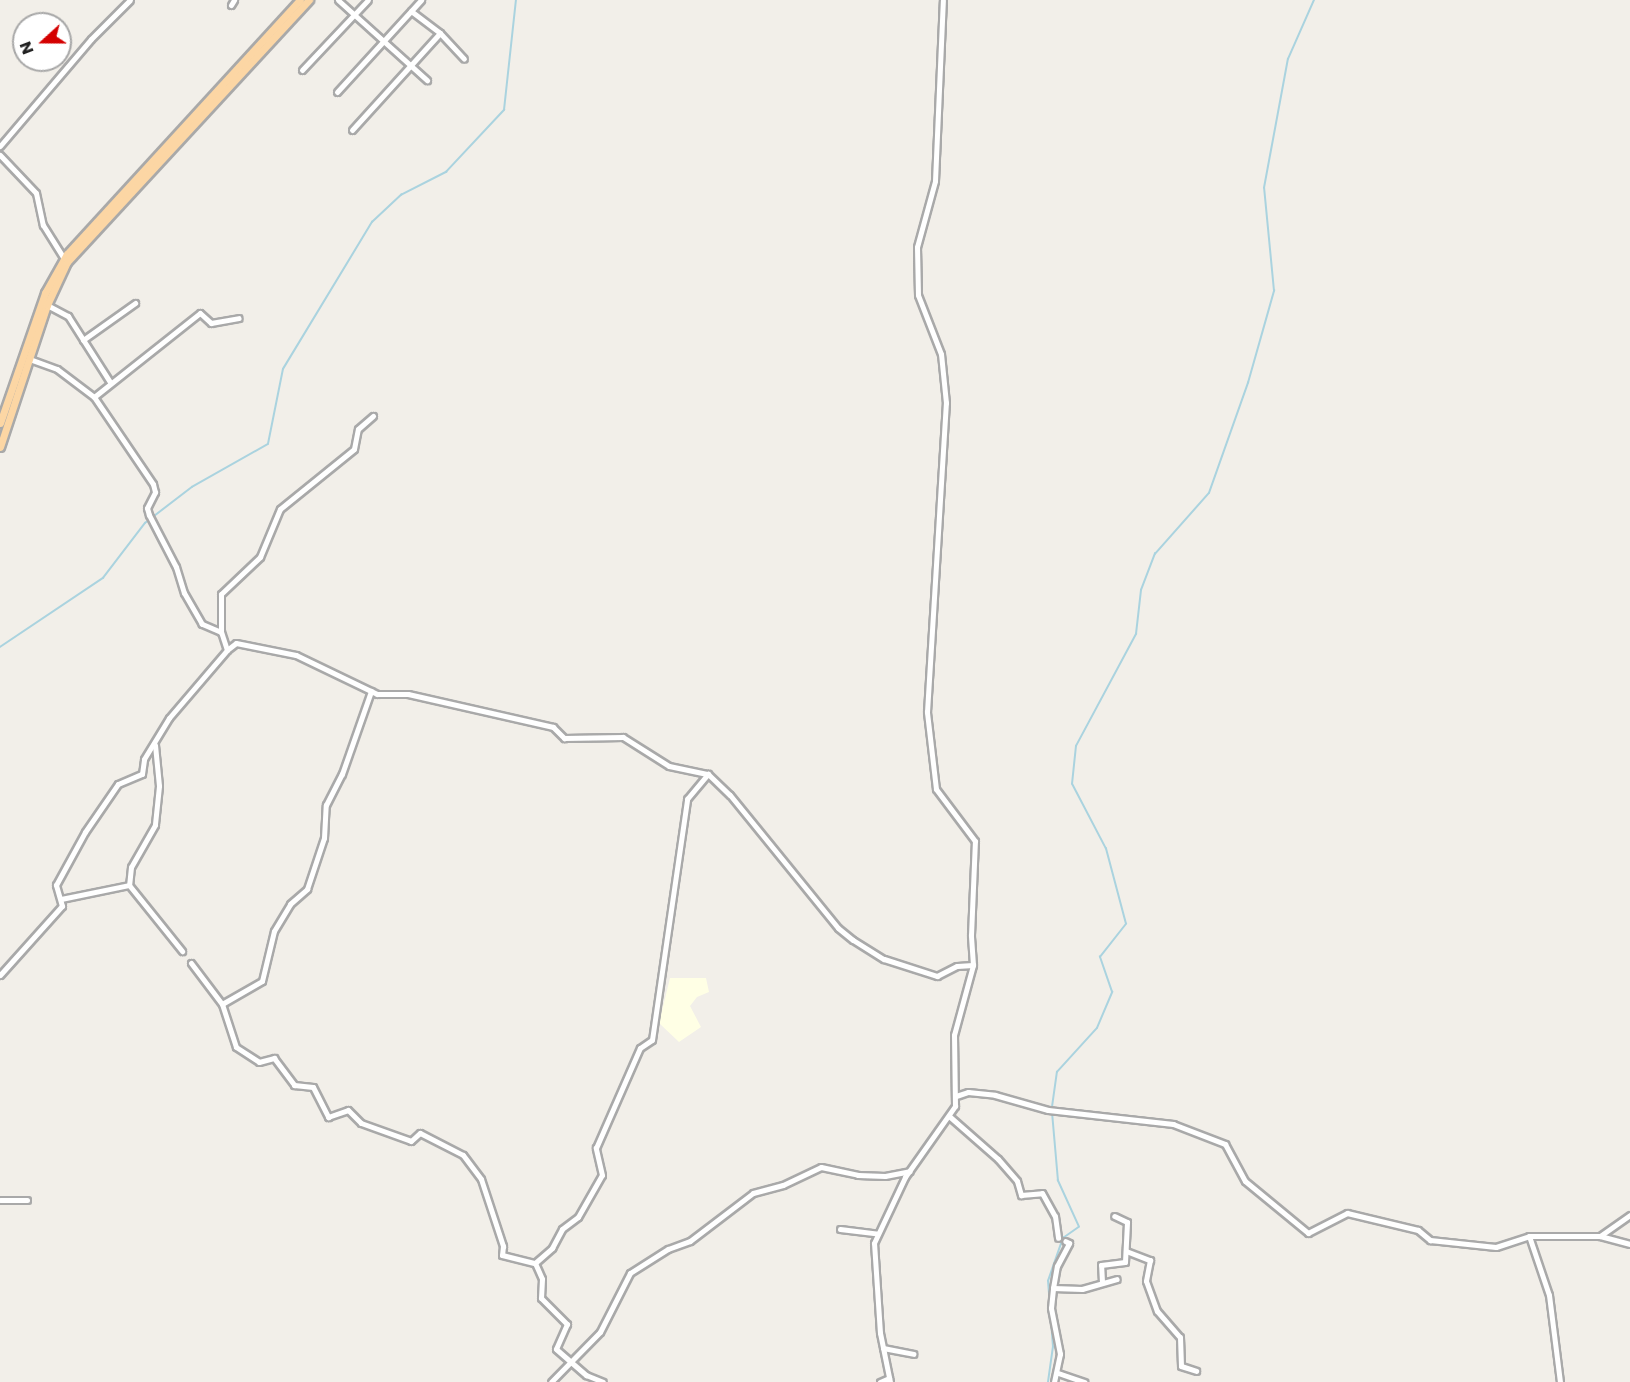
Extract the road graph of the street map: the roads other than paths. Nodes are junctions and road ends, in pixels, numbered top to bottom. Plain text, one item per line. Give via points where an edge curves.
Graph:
1 (130, 0) edge
2 (300, 0) edge
3 (309, 0) edge
4 (339, 0) edge
5 (368, 0) edge
6 (421, 0) edge
7 (943, 0) edge
8 (411, 11) junction
9 (354, 15) junction
10 (441, 33) junction
11 (383, 41) junction
12 (464, 59) dead end
13 (411, 65) junction
14 (302, 70) dead end
15 (427, 80) dead end
16 (337, 92) dead end
17 (352, 130) dead end
18 (0, 146) edge
19 (0, 155) edge
20 (64, 259) junction
21 (135, 303) dead end
22 (47, 304) junction
23 (238, 318) dead end
24 (83, 340) junction
25 (30, 359) junction
26 (110, 382) junction
27 (94, 397) junction
28 (373, 416) dead end
29 (0, 423) edge
30 (0, 447) edge
31 (221, 632) junction
32 (227, 650) junction
33 (371, 691) junction
34 (155, 743) junction
35 (708, 774) junction
36 (129, 885) junction
37 (61, 899) junction
38 (182, 951) dead end
39 (191, 963) dead end
40 (974, 965) junction
41 (0, 975) edge
42 (222, 1004) junction
43 (956, 1096) junction
44 (949, 1116) junction
45 (910, 1171) junction
46 (0, 1200) edge
47 (27, 1200) dead end
48 (1630, 1215) edge
49 (1114, 1216) dead end
50 (840, 1229) dead end
51 (878, 1234) junction
52 (1529, 1236) junction
53 (1599, 1236) junction
54 (1058, 1238) dead end
55 (1065, 1240) dead end
56 (1630, 1244) edge
57 (1126, 1251) junction
58 (535, 1263) junction
59 (1117, 1279) dead end
60 (1102, 1282) junction
61 (1053, 1288) junction
62 (883, 1348) junction
63 (913, 1354) dead end
64 (569, 1361) junction
65 (1196, 1371) dead end
66 (1058, 1373) junction
67 (889, 1380) edge
68 (551, 1382) edge
69 (603, 1382) edge
70 (880, 1382) edge
71 (1054, 1382) edge
72 (1084, 1382) edge
73 (1560, 1382) edge

1 - 18 street via 91,39
2 - 20 main road
3 - 22 main road via 86,239 63,269
4 - 9 street
5 - 9 street
6 - 8 street
7 - 40 street via 935,181 917,247 918,295 941,354 946,403 927,712 936,789 975,841 971,936
8 - 10 street
8 - 11 street
9 - 11 street
9 - 14 street
10 - 12 street
10 - 13 street
11 - 13 street
11 - 16 street
13 - 15 street
13 - 17 street
19 - 20 street via 36,192 44,225
20 - 29 main road via 45,293
21 - 24 street
22 - 24 street via 68,316
22 - 25 main road
23 - 26 street via 211,322 200,314
24 - 26 street
25 - 27 street via 57,369
25 - 30 main road
26 - 27 street
27 - 31 street via 153,484 155,492 147,508 184,593 202,624
28 - 31 street via 358,429 354,448 280,509 260,557 221,594
31 - 32 street
32 - 33 street via 236,643 296,655
32 - 34 street via 169,718
33 - 35 street via 408,694 554,727 564,738 623,737 669,766
33 - 42 street via 342,774 326,805 324,838 307,889 290,904 274,931 262,981
34 - 36 street via 159,786 154,825 131,867
34 - 37 street via 144,759 142,774 118,784 85,832 56,885
35 - 40 street via 730,795 838,928 853,940 884,960 937,976 957,966
35 - 58 street via 687,799 652,1040 640,1048 596,1148 602,1175 578,1218 562,1229 552,1248
36 - 37 street
36 - 38 street
37 - 41 street via 62,906
39 - 42 street
40 - 43 street via 954,1035
42 - 58 street via 236,1047 260,1062 274,1058 294,1085 313,1088 328,1117 348,1110 361,1123 411,1140 420,1133 463,1155 487,1197 503,1245 502,1255
43 - 44 street
43 - 52 street via 968,1092 994,1095 1051,1110 1173,1124 1225,1144 1245,1181 1308,1233 1347,1213 1418,1230 1430,1240 1496,1247
44 - 45 street
44 - 54 street via 998,1159 1017,1181 1021,1195 1042,1193 1055,1216
45 - 51 street
45 - 64 street via 867,1176 821,1167 783,1185 753,1192 690,1241 630,1274 600,1332
46 - 47 street
48 - 53 street
49 - 57 street via 1127,1222
50 - 51 street
51 - 62 street via 872,1256
52 - 53 street
52 - 73 street via 1549,1295
53 - 56 street
55 - 61 street via 1069,1243 1057,1266
57 - 60 street via 1125,1262 1101,1265
57 - 65 street via 1150,1260 1146,1281 1157,1311 1180,1337 1181,1366
58 - 64 street via 542,1279 541,1298 567,1324 556,1349
59 - 60 street
60 - 61 street via 1082,1289
61 - 66 street via 1052,1308 1060,1354
62 - 63 street
62 - 67 street
64 - 68 street
64 - 69 street
66 - 71 street
66 - 72 street
67 - 70 street

